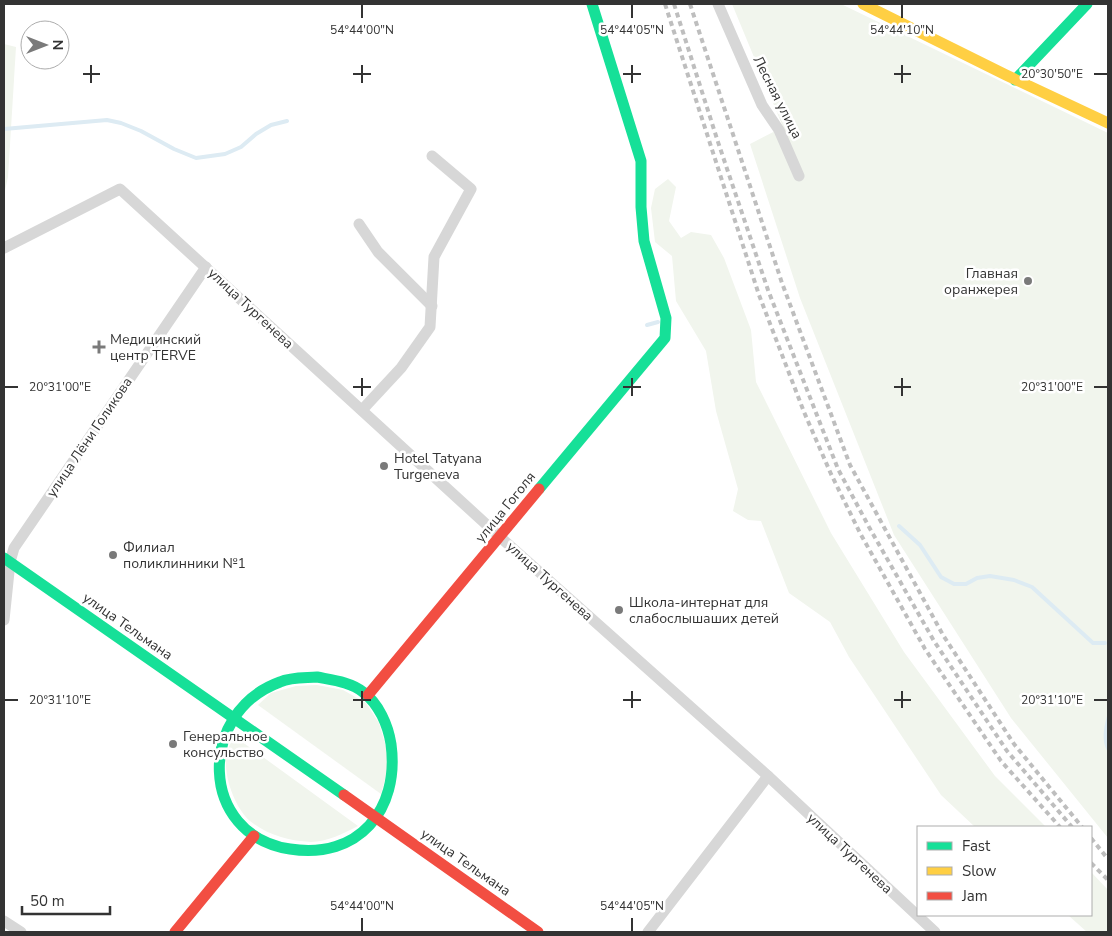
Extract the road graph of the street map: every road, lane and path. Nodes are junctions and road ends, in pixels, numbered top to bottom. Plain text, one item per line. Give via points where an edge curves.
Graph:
1 (592, 4) edge
2 (718, 4) edge
3 (863, 4) edge
4 (1087, 4) edge
5 (1015, 80) junction
6 (1108, 123) edge
7 (432, 156) dead end
8 (799, 176) dead end
9 (359, 224) dead end
10 (4, 248) edge
11 (206, 266) junction
12 (432, 306) junction
13 (362, 410) junction
14 (500, 537) junction
15 (7, 560) edge
16 (4, 620) edge
17 (368, 695) junction
18 (234, 719) junction
19 (768, 776) junction
20 (376, 817) junction
21 (254, 836) junction
22 (917, 915) edge
23 (918, 916) edge
24 (4, 921) edge
25 (21, 932) edge
26 (175, 932) edge
27 (538, 932) edge
28 (648, 932) edge
29 (935, 932) edge

1 - 14 street, улица Гоголя via 641,161 644,240 666,318 665,338
2 - 8 street, Лесная улица via 762,105 779,130
3 - 5 street
4 - 5 street
5 - 6 street
7 - 12 street via 470,189 434,257
9 - 12 street via 378,252
10 - 11 street, улица Тургенева via 120,189
11 - 13 street, улица Тургенева
11 - 15 street, улица Лёни Голикова
12 - 13 street via 430,327 401,368
13 - 14 street, улица Тургенева
14 - 17 street, улица Гоголя
14 - 19 street, улица Тургенева
15 - 16 street, улица Лёни Голикова
15 - 18 street, улица Тельмана
17 - 18 street via 340,681 317,677 292,679 276,682 254,697
17 - 20 street via 390,733 394,752 388,792
18 - 20 street, улица Тельмана
18 - 21 street via 220,745 218,770 222,797 233,817
19 - 22 street, улица Тургенева
19 - 28 street
20 - 21 street via 357,838 323,850 281,847
20 - 27 street, улица Тельмана
21 - 26 street
23 - 29 street, улица Тургенева
24 - 25 street

